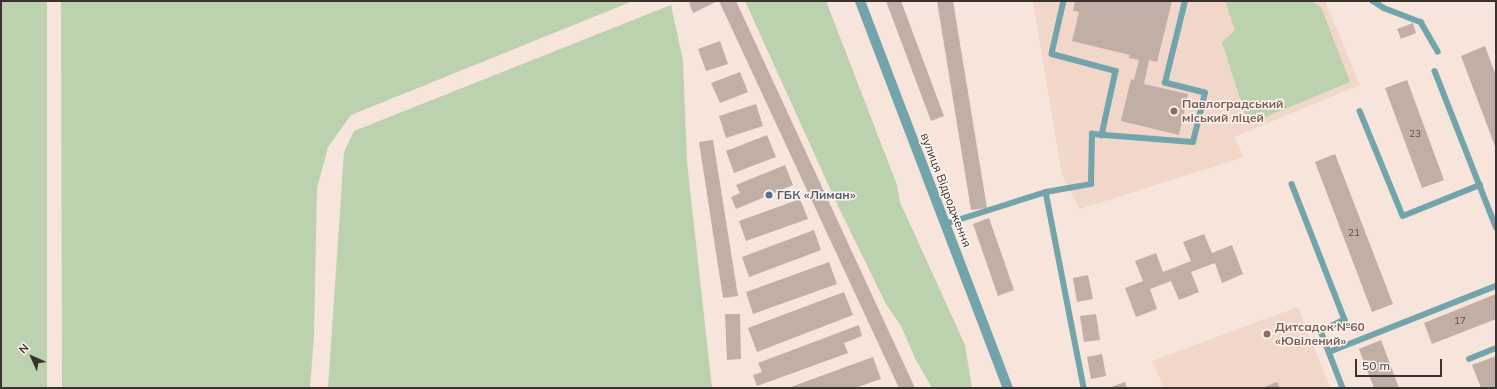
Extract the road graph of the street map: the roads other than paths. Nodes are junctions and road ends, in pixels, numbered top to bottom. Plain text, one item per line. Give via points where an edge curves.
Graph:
1 (860, 1) edge
2 (1064, 1) edge
3 (1185, 1) edge
4 (1373, 1) edge
5 (1438, 52) dead end
6 (1436, 70) dead end
7 (1360, 111) dead end
8 (1102, 136) junction
9 (1292, 184) dead end
10 (1480, 185) junction
11 (1046, 192) junction
12 (944, 224) junction
13 (1496, 227) edge
14 (1496, 286) edge
15 (1496, 348) edge
16 (1329, 352) junction
17 (1469, 359) dead end
18 (1008, 388) edge
19 (1084, 388) edge
20 (1343, 388) edge

1 - 12 street, вулиця Відродження
2 - 8 lane via 1052,54 1116,71
3 - 8 lane via 1165,82 1205,93 1193,142
4 - 5 lane via 1384,8 1421,22
6 - 10 lane
7 - 10 lane via 1403,216
8 - 11 lane via 1092,134 1091,184
9 - 16 lane via 1345,320 1320,331
10 - 13 lane
11 - 12 lane
11 - 19 lane
12 - 18 street, вулиця Відродження
14 - 16 lane
15 - 17 lane
16 - 20 lane

